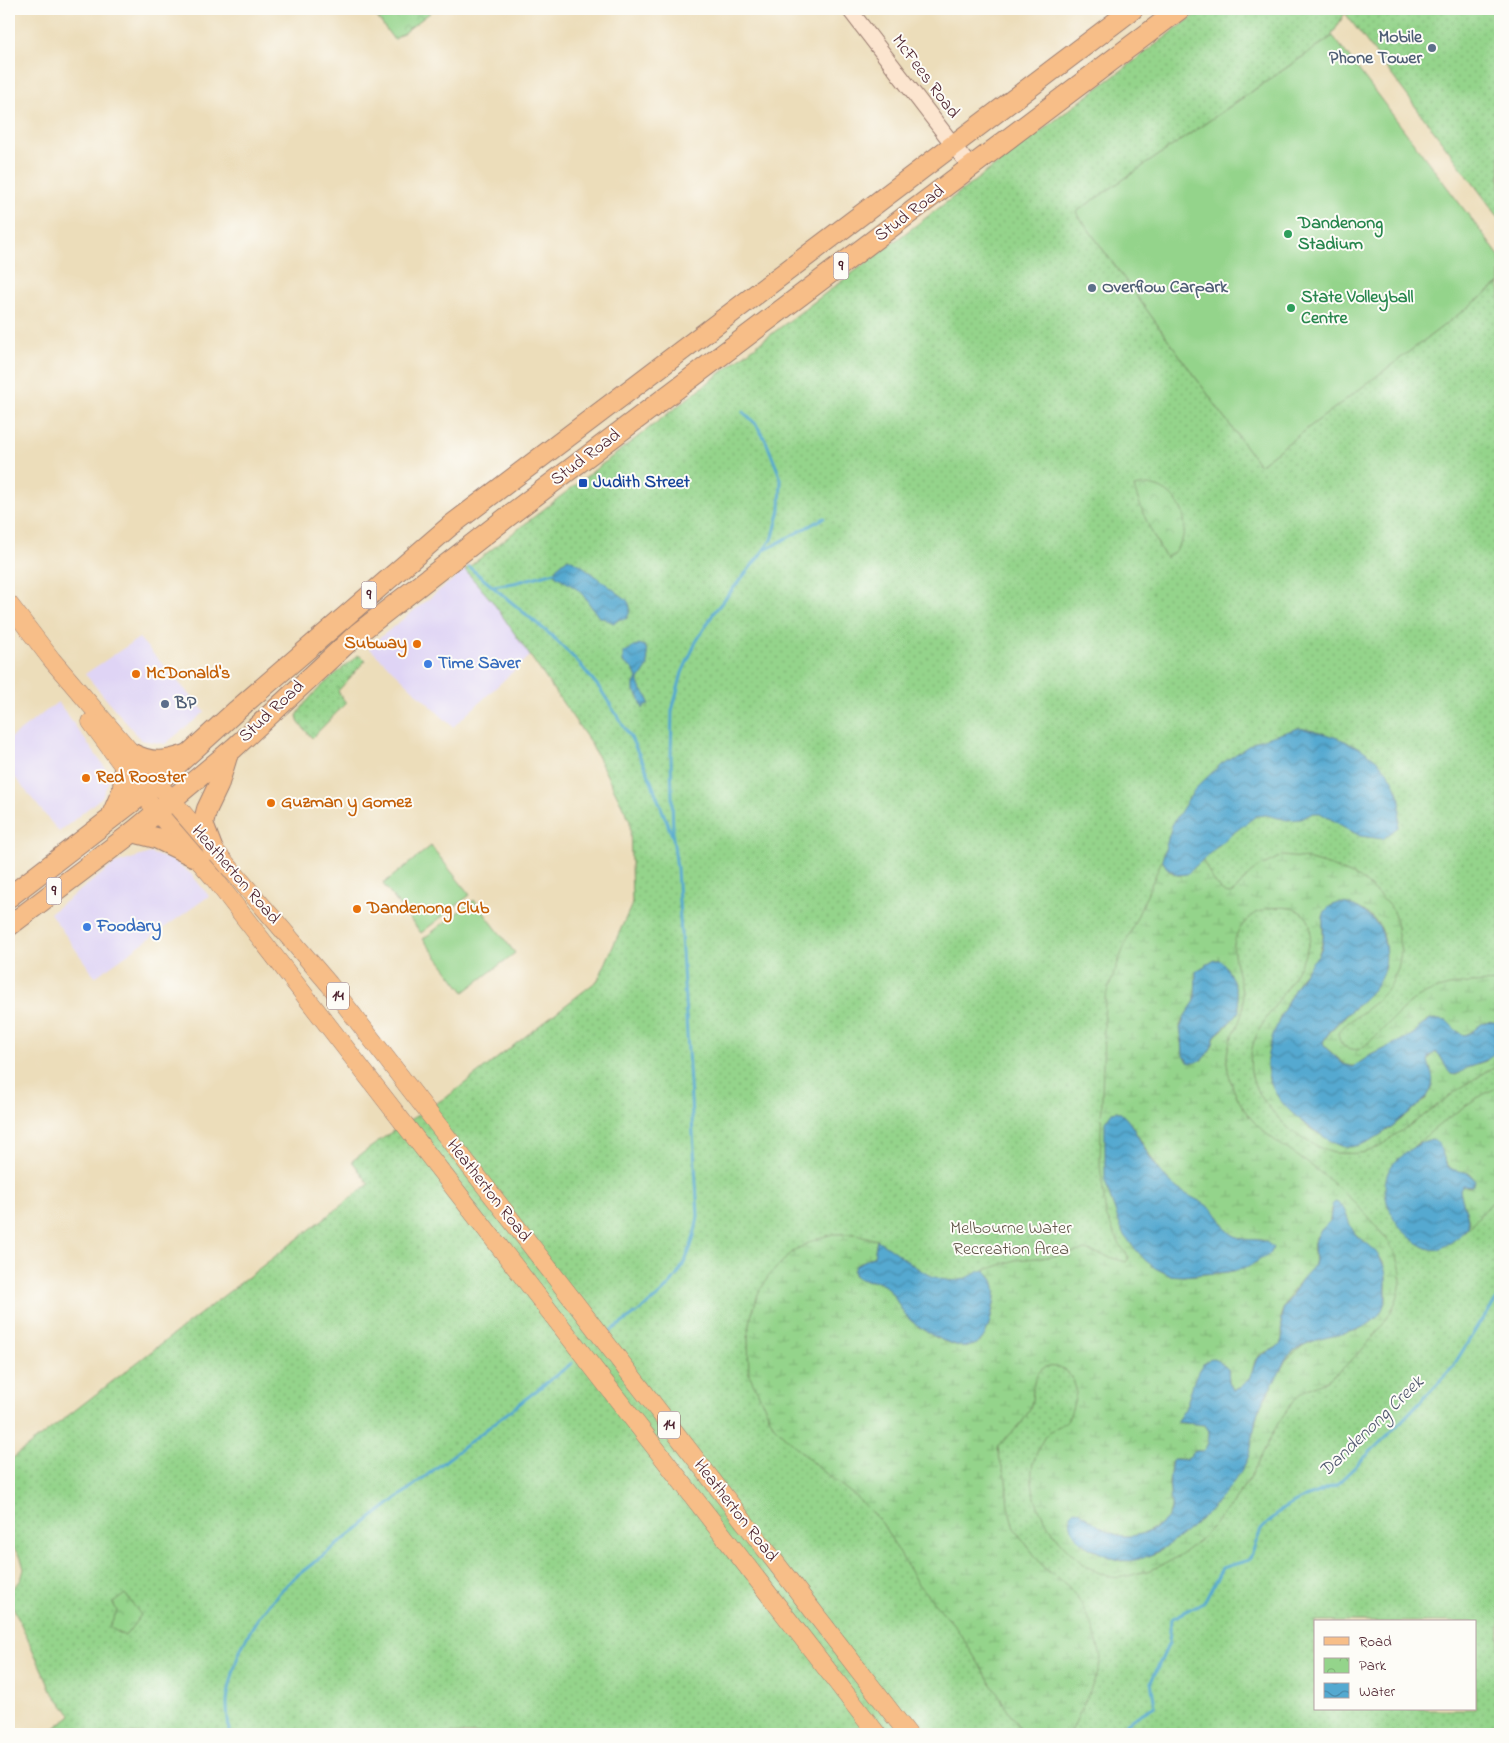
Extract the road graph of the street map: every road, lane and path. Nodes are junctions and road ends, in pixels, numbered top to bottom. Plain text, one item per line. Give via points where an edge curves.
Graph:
1 (849, 9) edge
2 (1133, 9) edge
3 (1180, 9) edge
4 (952, 144) junction
5 (971, 168) junction
6 (9, 604) edge
7 (228, 753) junction
8 (188, 755) junction
9 (128, 761) junction
10 (150, 788) junction
11 (164, 806) junction
12 (110, 819) junction
13 (133, 832) junction
14 (213, 850) junction
15 (193, 856) junction
16 (9, 897) edge
17 (9, 926) edge
18 (399, 1075) junction
19 (379, 1090) junction
20 (422, 1105) junction
21 (402, 1120) junction
22 (878, 1734) edge
23 (908, 1734) edge

1 - 4 street, McFees Road
2 - 4 highway, Stud Road / 9
3 - 5 highway, Stud Road / 9
4 - 5 street, McFees Road
4 - 8 highway, Stud Road / 9 via 450,526
5 - 7 highway, Stud Road / 9 via 357,634
6 - 9 main road, Heatherton Road / 14 via 52,660 77,702
7 - 11 highway, Stud Road / 9
7 - 14 highway via 203,824
8 - 9 highway via 169,761
8 - 10 highway, Stud Road / 9
9 - 10 main road, Heatherton Road / 14
9 - 12 highway via 123,789
10 - 11 main road, Heatherton Road / 14
10 - 12 highway, Stud Road / 9
11 - 13 highway, Stud Road / 9
11 - 14 main road, Heatherton Road / 14
11 - 15 main road, Heatherton Road / 14
12 - 16 highway, Stud Road / 9
13 - 15 highway via 156,838
13 - 17 highway, Stud Road / 9
14 - 18 main road, Heatherton Road / 14 via 329,984
15 - 19 main road, Heatherton Road / 14 via 213,877
18 - 19 main road
18 - 20 main road, Heatherton Road / 14
19 - 21 main road, Heatherton Road / 14
20 - 21 main road
20 - 23 main road, Heatherton Road / 14
21 - 22 main road, Heatherton Road / 14

